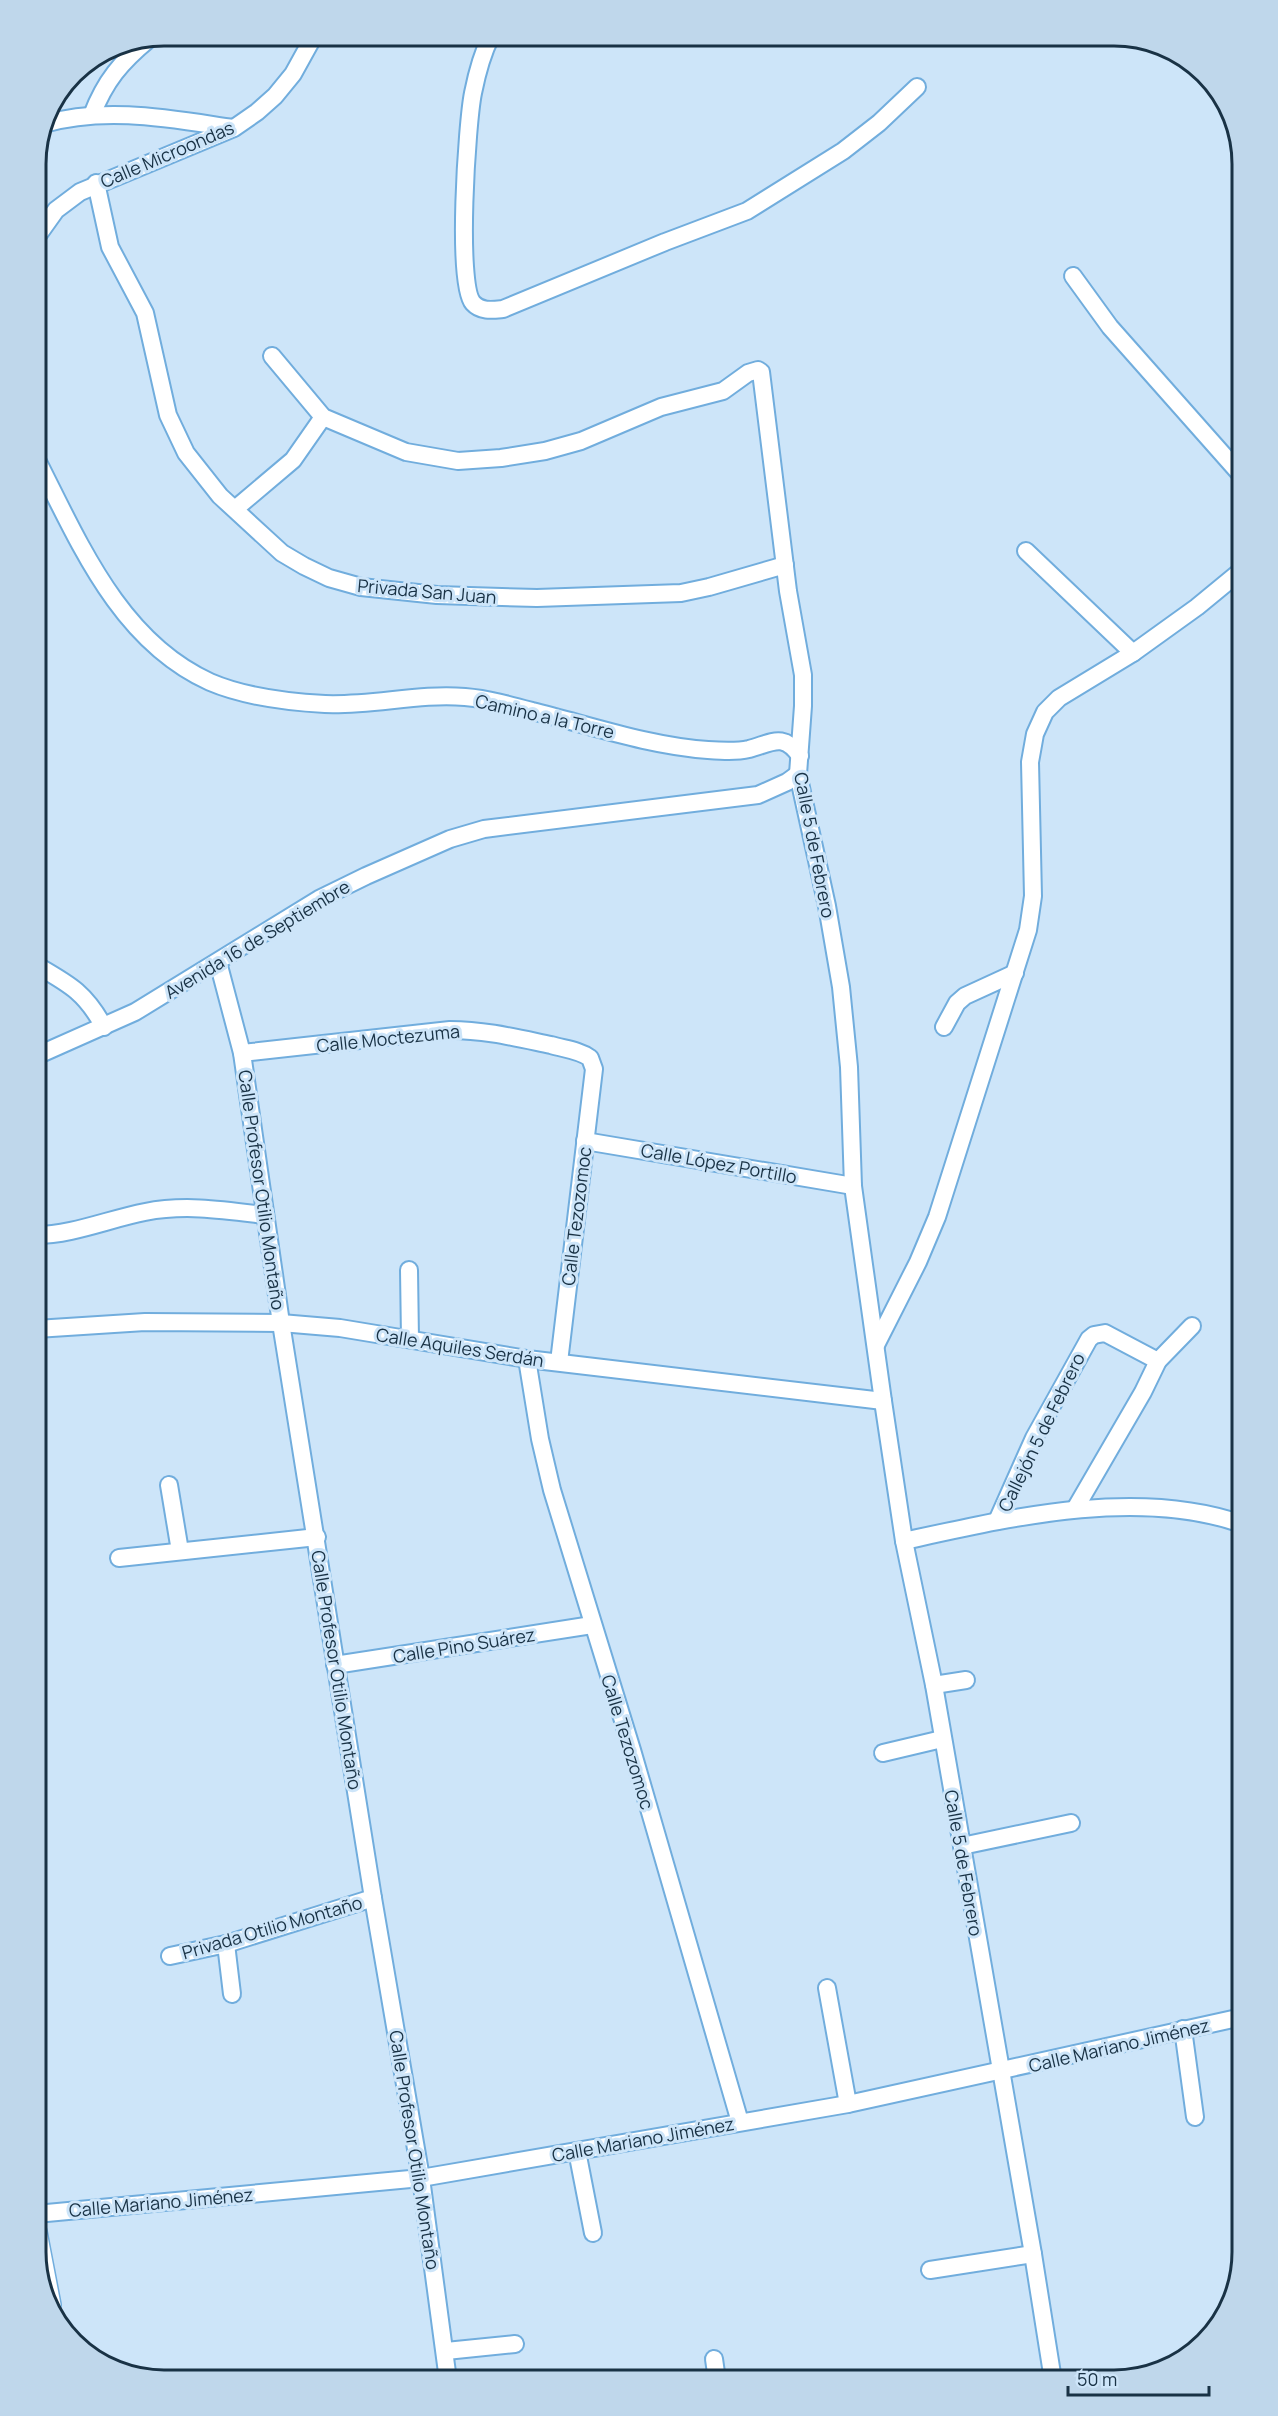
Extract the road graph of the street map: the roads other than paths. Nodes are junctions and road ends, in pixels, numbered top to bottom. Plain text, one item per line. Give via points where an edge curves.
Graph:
1 (308, 46) edge
2 (486, 46) edge
3 (136, 50) edge
4 (917, 87) dead end
5 (92, 115) junction
6 (55, 122) edge
7 (234, 128) junction
8 (96, 183) junction
9 (47, 223) edge
10 (1073, 276) dead end
11 (272, 356) dead end
12 (323, 417) junction
13 (1232, 465) edge
14 (47, 479) edge
15 (234, 509) junction
16 (1026, 551) dead end
17 (785, 565) junction
18 (1232, 578) edge
19 (1133, 653) junction
20 (800, 756) junction
21 (798, 774) junction
22 (218, 962) junction
23 (47, 972) edge
24 (1015, 974) junction
25 (104, 1027) junction
26 (944, 1027) dead end
27 (47, 1051) edge
28 (242, 1053) junction
29 (594, 1069) joint
30 (585, 1141) junction
31 (853, 1186) junction
32 (264, 1215) junction
33 (46, 1234) edge
34 (409, 1270) dead end
35 (281, 1323) junction
36 (1192, 1326) dead end
37 (46, 1328) edge
38 (410, 1339) junction
39 (876, 1346) junction
40 (527, 1359) junction
41 (1158, 1361) junction
42 (559, 1362) junction
43 (882, 1401) junction
44 (169, 1485) dead end
45 (1075, 1509) junction
46 (997, 1521) junction
47 (1232, 1521) edge
48 (317, 1538) junction
49 (904, 1541) junction
50 (180, 1551) junction
51 (119, 1558) dead end
52 (592, 1625) junction
53 (335, 1665) junction
54 (966, 1680) dead end
55 (934, 1685) junction
56 (942, 1739) junction
57 (883, 1754) dead end
58 (1071, 1822) dead end
59 (962, 1846) junction
60 (373, 1898) junction
61 (226, 1944) junction
62 (170, 1956) dead end
63 (827, 1988) dead end
64 (232, 1994) dead end
65 (1232, 2020) edge
66 (1183, 2030) junction
67 (1000, 2071) junction
68 (848, 2104) junction
69 (1195, 2117) dead end
70 (740, 2122) junction
71 (577, 2151) junction
72 (421, 2178) junction
73 (46, 2213) edge
74 (592, 2234) dead end
75 (1033, 2254) junction
76 (930, 2270) dead end
77 (514, 2344) dead end
78 (446, 2351) junction
79 (714, 2359) dead end
80 (447, 2369) edge
81 (716, 2370) edge
82 (1051, 2370) edge

1 - 7 street, Calle Microondas via 275,96
2 - 4 street via 473,94 467,148 464,268 468,295 481,309 503,309 747,211 843,151
3 - 5 street via 101,91
5 - 6 street
5 - 7 street
7 - 8 street, Calle Microondas
8 - 9 street, Calle Microondas via 66,201
8 - 15 street, Privada San Juan via 110,247 150,327 168,415 176,434 203,475
10 - 13 street via 1110,327
11 - 12 street
12 - 15 street via 293,460
12 - 17 street, Calle 5 de Febrero via 406,452 458,461 501,458 581,441 661,407 723,391 758,370 762,376
14 - 20 street, Camino a la Torre via 84,551 133,624 158,650 212,683 282,700 345,704 466,697 670,745 735,751 781,741 793,746
15 - 17 street, Privada San Juan via 282,553 304,566 361,587 394,591 492,598 650,596 709,587
16 - 19 street
17 - 20 street, Calle 5 de Febrero via 802,675
18 - 19 street
19 - 24 street via 1059,698 1045,712 1035,734 1029,780 1033,896
20 - 21 street, Calle 5 de Febrero
21 - 22 street, Avenida 16 de Septiembre via 758,795 484,829 450,839 319,899
21 - 31 street, Calle 5 de Febrero via 841,987 849,1067
22 - 25 street, Avenida 16 de Septiembre
22 - 28 street, Calle Profesor Otilio Montaño
23 - 25 street via 79,992 93,1006
24 - 26 street via 964,996
24 - 39 street via 937,1217
25 - 27 street, Avenida 16 de Septiembre
28 - 29 street, Calle Moctezuma via 474,1030 585,1054
28 - 32 street, Calle Profesor Otilio Montaño
29 - 30 street, Calle Tezozomoc
30 - 31 street, Calle López Portillo
30 - 42 street, Calle Tezozomoc
31 - 39 street, Calle 5 de Febrero
32 - 33 street via 202,1207 168,1209
32 - 35 street, Calle Profesor Otilio Montaño
34 - 38 street
35 - 37 street, Calle Aquiles Serdán via 145,1322
35 - 38 street, Calle Aquiles Serdán
35 - 48 street, Calle Profesor Otilio Montaño
36 - 41 street
38 - 40 street, Calle Aquiles Serdán
39 - 43 street, Calle 5 de Febrero
40 - 42 street, Calle Aquiles Serdán
40 - 52 street, Calle Tezozomoc via 552,1490
41 - 45 street
41 - 46 street, Callejón 5 de Febrero via 1105,1333 1094,1335 1085,1344 1034,1438
42 - 43 street, Calle Aquiles Serdán
43 - 49 street, Calle 5 de Febrero
44 - 50 street
45 - 46 street, Callejón 5 de Febrero
45 - 47 street, Callejón 5 de Febrero via 1192,1510
46 - 49 street, Callejón 5 de Febrero
48 - 50 street
48 - 53 street, Calle Profesor Otilio Montaño
49 - 55 street, Calle 5 de Febrero
50 - 51 street
52 - 53 street, Calle Pino Suárez
52 - 70 street, Calle Tezozomoc
53 - 60 street, Calle Profesor Otilio Montaño
54 - 55 street
55 - 56 street, Calle 5 de Febrero
56 - 57 street
56 - 59 street, Calle 5 de Febrero
58 - 59 street
59 - 67 street, Calle 5 de Febrero
60 - 61 street, Privada Otilio Montaño
60 - 72 street, Calle Profesor Otilio Montaño
61 - 62 street, Privada Otilio Montaño
61 - 64 street
63 - 68 street
65 - 66 street, Calle Mariano Jiménez
66 - 67 street, Calle Mariano Jiménez
66 - 69 street
67 - 68 street, Calle Mariano Jiménez
67 - 75 street, Calle 5 de Febrero
68 - 70 street, Calle Mariano Jiménez
70 - 71 street, Calle Mariano Jiménez
71 - 72 street, Calle Mariano Jiménez
71 - 74 street
72 - 73 street, Calle Mariano Jiménez
72 - 78 street, Calle Profesor Otilio Montaño
75 - 76 street
75 - 82 street, Calle 5 de Febrero
77 - 78 street
78 - 80 street, Calle Profesor Otilio Montaño
79 - 81 street

